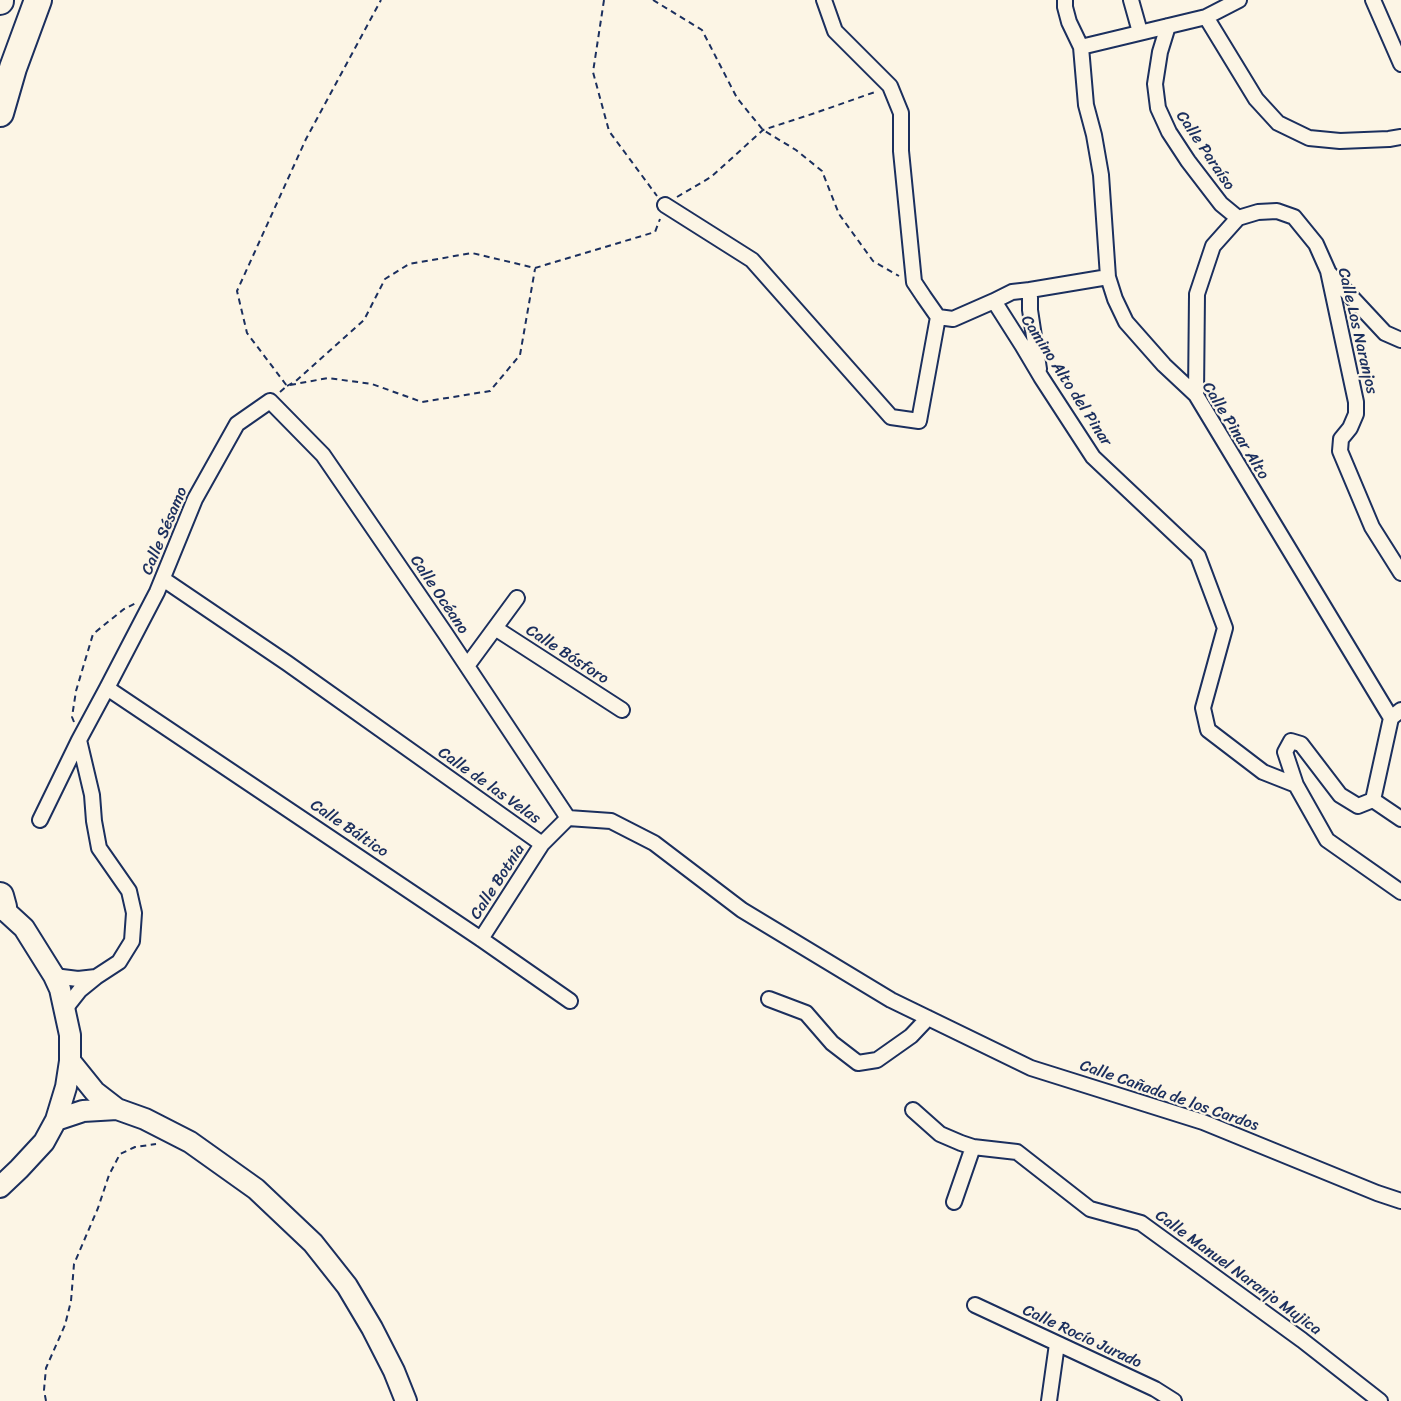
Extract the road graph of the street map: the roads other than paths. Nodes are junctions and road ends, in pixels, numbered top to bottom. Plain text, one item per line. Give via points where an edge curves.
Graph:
1 (38, 0) edge
2 (824, 0) edge
3 (1065, 0) edge
4 (1131, 0) edge
5 (1239, 0) edge
6 (1373, 0) edge
7 (1206, 17) junction
8 (1168, 26) junction
9 (1140, 32) junction
10 (1081, 47) junction
11 (1401, 64) edge
12 (0, 113) edge
13 (1401, 137) edge
14 (664, 205) road end
15 (1238, 218) junction
16 (1328, 272) junction
17 (1108, 277) junction
18 (1030, 290) junction
19 (994, 301) junction
20 (938, 317) junction
21 (1401, 340) edge
22 (1041, 377) junction
23 (1196, 395) junction
24 (270, 401) joint
25 (1401, 573) edge
26 (163, 579) junction
27 (517, 598) dead end
28 (495, 628) junction
29 (467, 666) junction
30 (108, 688) junction
31 (622, 710) dead end
32 (1396, 714) edge
33 (79, 740) junction
34 (1296, 785) junction
35 (1373, 800) junction
36 (568, 818) junction
37 (1401, 819) edge
38 (40, 820) dead end
39 (542, 844) junction
40 (1401, 892) edge
41 (1, 903) edge
42 (481, 939) junction
43 (54, 976) junction
44 (96, 977) junction
45 (769, 999) dead end
46 (570, 1001) dead end
47 (65, 1009) junction
48 (928, 1018) junction
49 (70, 1060) junction
50 (117, 1109) junction
51 (913, 1110) dead end
52 (56, 1120) junction
53 (973, 1148) junction
54 (0, 1187) edge
55 (1401, 1201) edge
56 (954, 1202) dead end
57 (975, 1305) dead end
58 (1057, 1344) junction
59 (406, 1401) edge
60 (1049, 1401) edge
61 (1174, 1401) edge
62 (1380, 1401) edge

1 - 12 highway
2 - 20 street via 835,32 890,86 901,113 914,282
3 - 10 street via 1069,22
4 - 9 street
5 - 7 street
6 - 11 street
7 - 8 street
7 - 13 street via 1256,99 1278,123 1309,138 1340,141
8 - 9 street
8 - 15 street, Calle Paraíso via 1155,84 1158,108 1188,160 1221,204
9 - 10 street
10 - 17 street, Calle Pinar Alto via 1086,105 1101,175
14 - 20 street via 752,260 891,417 919,421
15 - 16 street, Calle Los Naranjos via 1277,210 1294,217 1316,244
15 - 23 street via 1213,246 1197,294
16 - 21 street via 1385,333
16 - 25 street, Calle Los Naranjos via 1356,402 1356,414 1341,439 1340,451 1372,527
17 - 18 street
17 - 23 street, Calle Pinar Alto via 1126,322
18 - 19 street via 1012,292
18 - 22 street
19 - 20 street via 953,319
19 - 22 street, Camino Alto del Pinar
22 - 34 street, Camino Alto del Pinar via 1093,457 1198,556 1225,628 1203,708 1208,730 1263,772
23 - 32 street, Calle Pinar Alto
24 - 26 street, Calle Sésamo via 237,424 195,499
24 - 29 street, Calle Océano via 323,455
26 - 30 street, Calle Sésamo
26 - 39 street, Calle de las Velas
27 - 28 street
28 - 29 street
28 - 31 street, Calle Bósforo
29 - 36 street, Calle Océano
30 - 33 street, Calle Sésamo
30 - 42 street, Calle Báltico
32 - 35 street
33 - 38 street, Calle Sésamo
33 - 44 street via 99,848 129,891 134,914 132,941 119,962
34 - 35 street via 1285,753 1291,741 1301,744 1340,795 1358,806
34 - 40 street via 1328,840
35 - 37 street
36 - 39 street, Calle de las Velas
36 - 48 street, Calle de las Velas via 611,821 654,843 742,910 891,1000
39 - 42 street, Calle Botnia
41 - 43 main road via 24,928
42 - 46 street, Calle Báltico
43 - 44 street
43 - 47 main road
44 - 47 street
45 - 48 street via 806,1013 832,1043 858,1063 877,1060 912,1036
47 - 49 main road
48 - 55 street, Calle Cañada de los Cardos via 1031,1068 1203,1122
49 - 50 main road via 95,1092
49 - 52 main road
50 - 52 main road via 83,1111
50 - 59 main road via 190,1142 256,1189 312,1243 347,1286 372,1328
51 - 53 street, Calle Manuel Naranjo Mujica via 940,1134
52 - 54 main road via 44,1142
53 - 56 street
53 - 62 street, Calle Manuel Naranjo Mujica via 1017,1152 1090,1209 1141,1222
57 - 58 street, Calle Rocío Jurado
58 - 60 street
58 - 61 street, Calle Rocío Jurado

